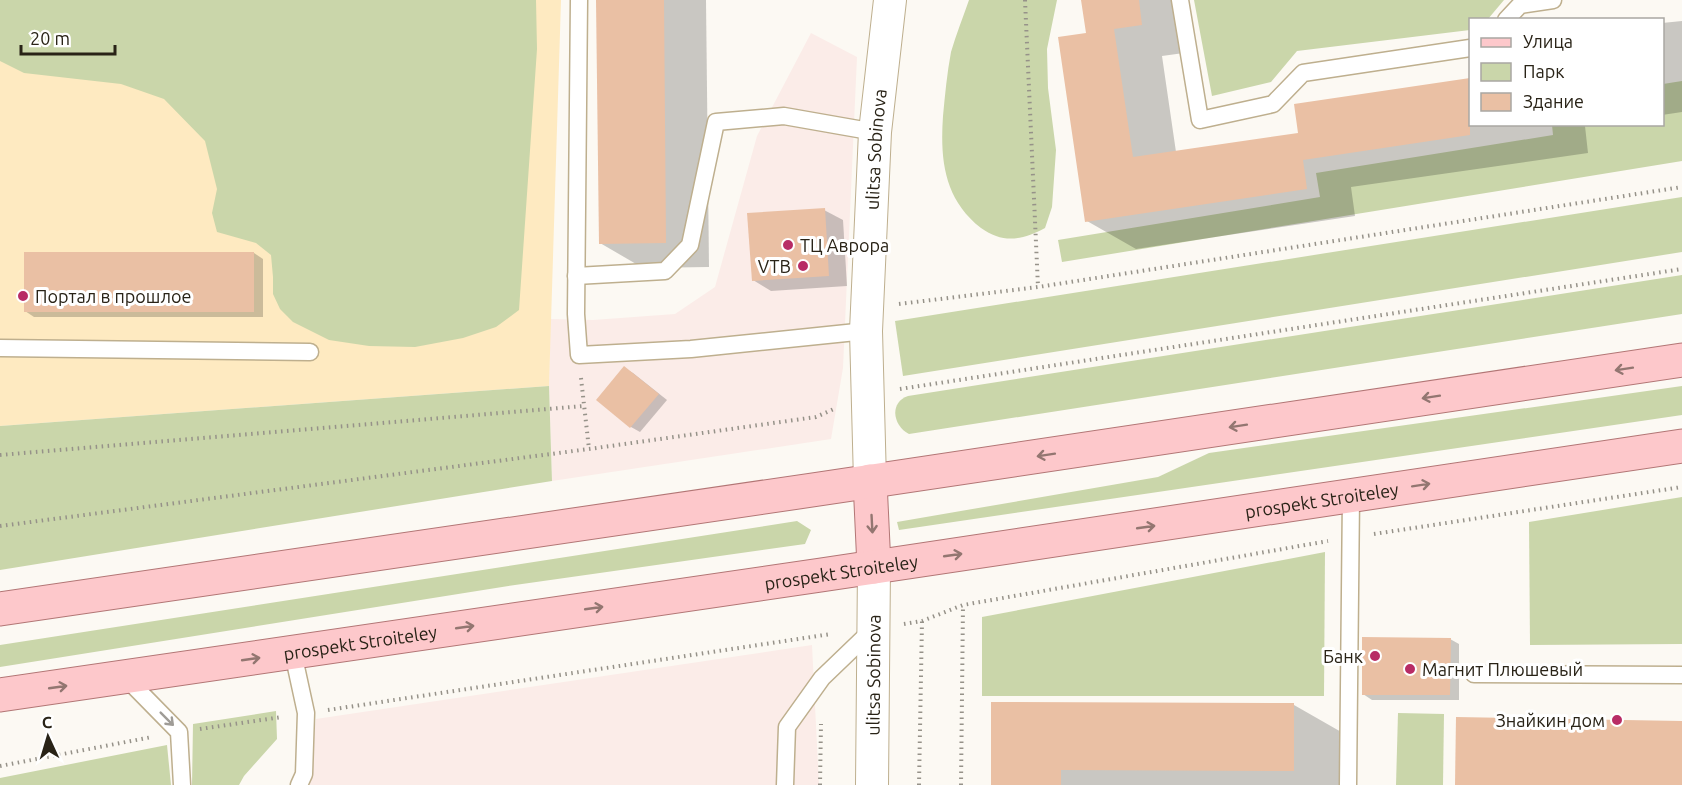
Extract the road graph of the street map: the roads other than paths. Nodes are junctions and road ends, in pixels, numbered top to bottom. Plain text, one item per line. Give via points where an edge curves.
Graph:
1 (579, 0) edge
2 (890, 0) edge
3 (1180, 0) edge
4 (1553, 0) edge
5 (1508, 18) edge
6 (1469, 48) edge
7 (875, 132) junction
8 (576, 276) junction
9 (867, 320) junction
10 (0, 348) edge
11 (310, 352) dead end
12 (1682, 360) edge
13 (1682, 446) edge
14 (870, 481) junction
15 (1351, 496) junction
16 (874, 567) junction
17 (0, 609) edge
18 (874, 628) junction
19 (292, 653) junction
20 (1474, 674) dead end
21 (1682, 675) edge
22 (126, 678) junction
23 (0, 695) edge
24 (182, 785) edge
25 (299, 785) edge
26 (785, 785) edge
27 (872, 785) edge
28 (1348, 785) edge

1 - 8 lane
2 - 7 street, ulitsa Sobinova
3 - 6 lane via 1200,120 1273,104 1304,73
4 - 5 lane via 1520,5
7 - 8 lane via 784,116 716,122 690,245 665,271
7 - 9 street, ulitsa Sobinova
8 - 9 lane via 579,356 691,349
9 - 14 street, ulitsa Sobinova
10 - 11 lane
12 -> 14 main road
15 -> 13 main road, prospekt Stroiteley
14 -> 16 main road
14 - 17 main road
16 -> 15 main road, prospekt Stroiteley
15 - 28 lane
16 - 18 street, ulitsa Sobinova
19 -> 16 main road, prospekt Stroiteley
18 - 26 lane via 822,678 787,727
18 - 27 street, ulitsa Sobinova
22 -> 19 main road, prospekt Stroiteley
19 - 25 lane via 306,713 304,774
20 - 21 lane
23 -> 22 main road, prospekt Stroiteley
22 -> 24 lane via 179,732

